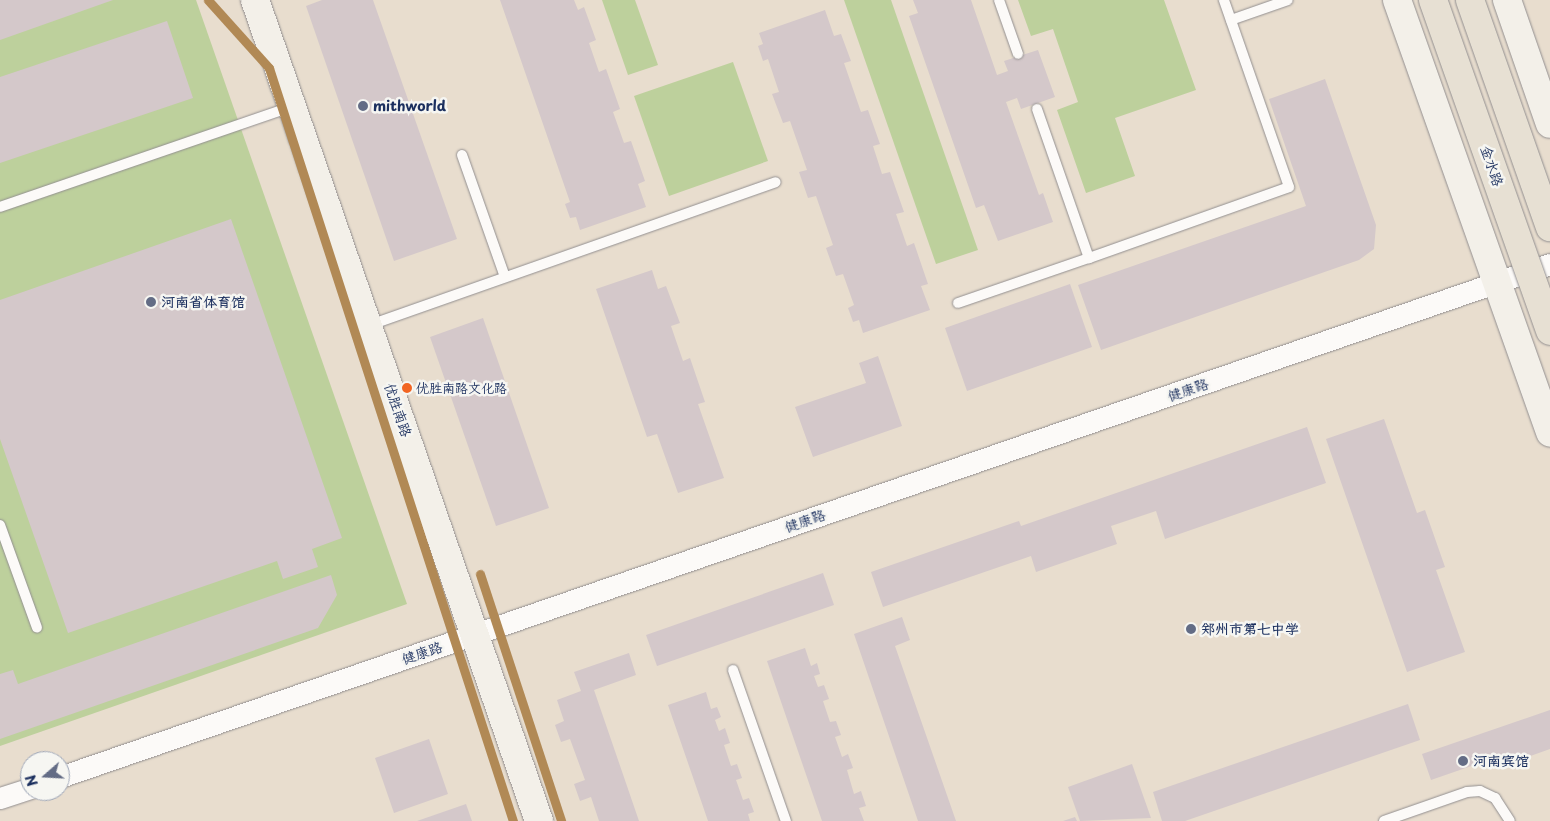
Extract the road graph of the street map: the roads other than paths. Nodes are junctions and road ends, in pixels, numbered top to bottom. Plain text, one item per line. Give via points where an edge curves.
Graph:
1 (255, 0) edge
2 (999, 0) edge
3 (1224, 0) edge
4 (1288, 0) edge
5 (1397, 0) edge
6 (1433, 0) edge
7 (1470, 0) edge
8 (1506, 0) edge
9 (1231, 20) junction
10 (1018, 54) dead end
11 (292, 106) junction
12 (1037, 108) dead end
13 (1550, 124) edge
14 (462, 155) dead end
15 (775, 182) dead end
16 (0, 207) edge
17 (1550, 226) edge
18 (1089, 258) junction
19 (1550, 264) edge
20 (506, 277) junction
21 (1497, 283) junction
22 (958, 303) dead end
23 (369, 325) junction
24 (1550, 331) edge
25 (1550, 433) edge
26 (0, 525) edge
27 (37, 628) dead end
28 (475, 635) junction
29 (733, 670) dead end
30 (70, 774) edge
31 (20, 791) edge
32 (0, 798) edge
33 (539, 821) edge
34 (786, 821) edge
35 (1384, 821) edge
36 (1510, 821) edge

1 - 11 street, 优胜南路
2 - 10 lane
3 - 9 lane
4 - 9 lane
5 - 21 street
6 - 24 main road, 金水路, bridge
7 - 17 main road
8 - 13 street
9 - 18 lane via 1289,188
11 - 16 lane
11 - 23 street, 优胜南路
12 - 18 lane
14 - 20 lane
15 - 20 lane
18 - 22 lane
19 - 21 street, 健康路
20 - 23 lane
21 - 25 street
21 - 28 street, 健康路
23 - 28 street, 优胜南路
26 - 27 lane
28 - 30 street, 健康路
28 - 33 street, 优胜南路
29 - 34 lane
31 - 32 street
35 - 36 lane via 1468,792 1480,791 1495,798

